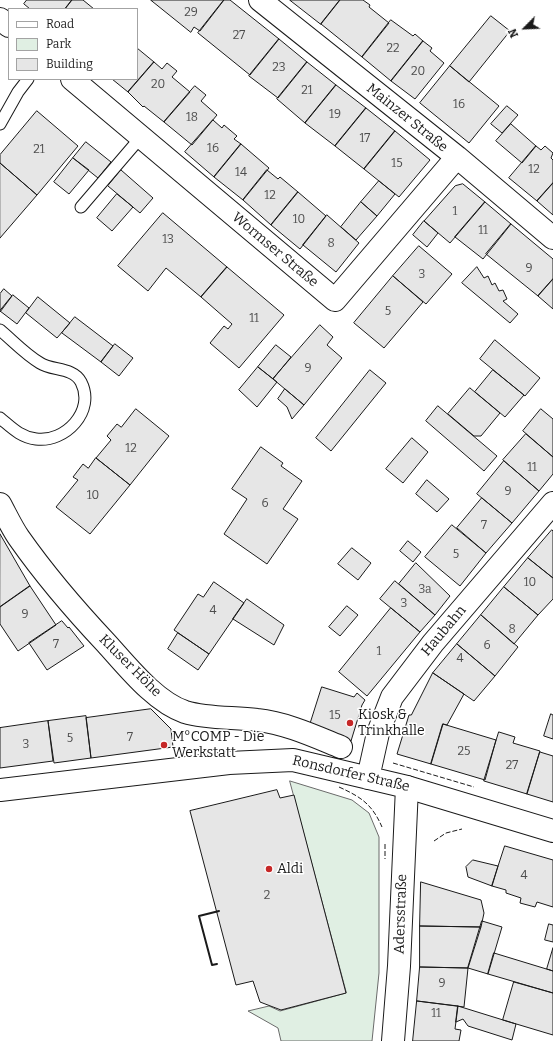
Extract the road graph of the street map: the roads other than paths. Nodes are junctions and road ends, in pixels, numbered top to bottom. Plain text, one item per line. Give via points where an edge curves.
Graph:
1 (2, 0) edge
2 (260, 0) edge
3 (0, 3) edge
4 (0, 18) edge
5 (8, 25) edge
6 (27, 80) edge
7 (73, 80) edge
8 (0, 124) edge
9 (141, 137) junction
10 (457, 157) junction
11 (81, 208) dead end
12 (553, 238) edge
13 (0, 330) edge
14 (0, 418) edge
15 (553, 503) edge
16 (0, 504) edge
17 (341, 747) dead end
18 (368, 778) junction
19 (407, 786) junction
20 (0, 790) edge
21 (553, 831) edge
22 (393, 1041) edge

1 - 3 street
2 - 10 street, Mainzer Straße
4 - 5 street
6 - 8 lane
7 - 9 street, Wormser Straße
9 - 10 street, Wormser Straße via 335,300
9 - 11 lane
10 - 12 street, Mainzer Straße
13 - 14 lane via 41,364 69,371 81,381 85,398 82,414 63,434 49,440 35,439 17,433
15 - 18 street, Haubahn via 433,643 392,698 378,733
16 - 17 street, Kluser Höhe via 19,538 72,606 150,689 170,705 185,712 201,715 258,720 280,725
18 - 19 street, Ronsdorfer Straße
18 - 20 street, Ronsdorfer Straße via 293,760 260,761
19 - 21 street, Ronsdorfer Straße
19 - 22 street, Adersstraße

